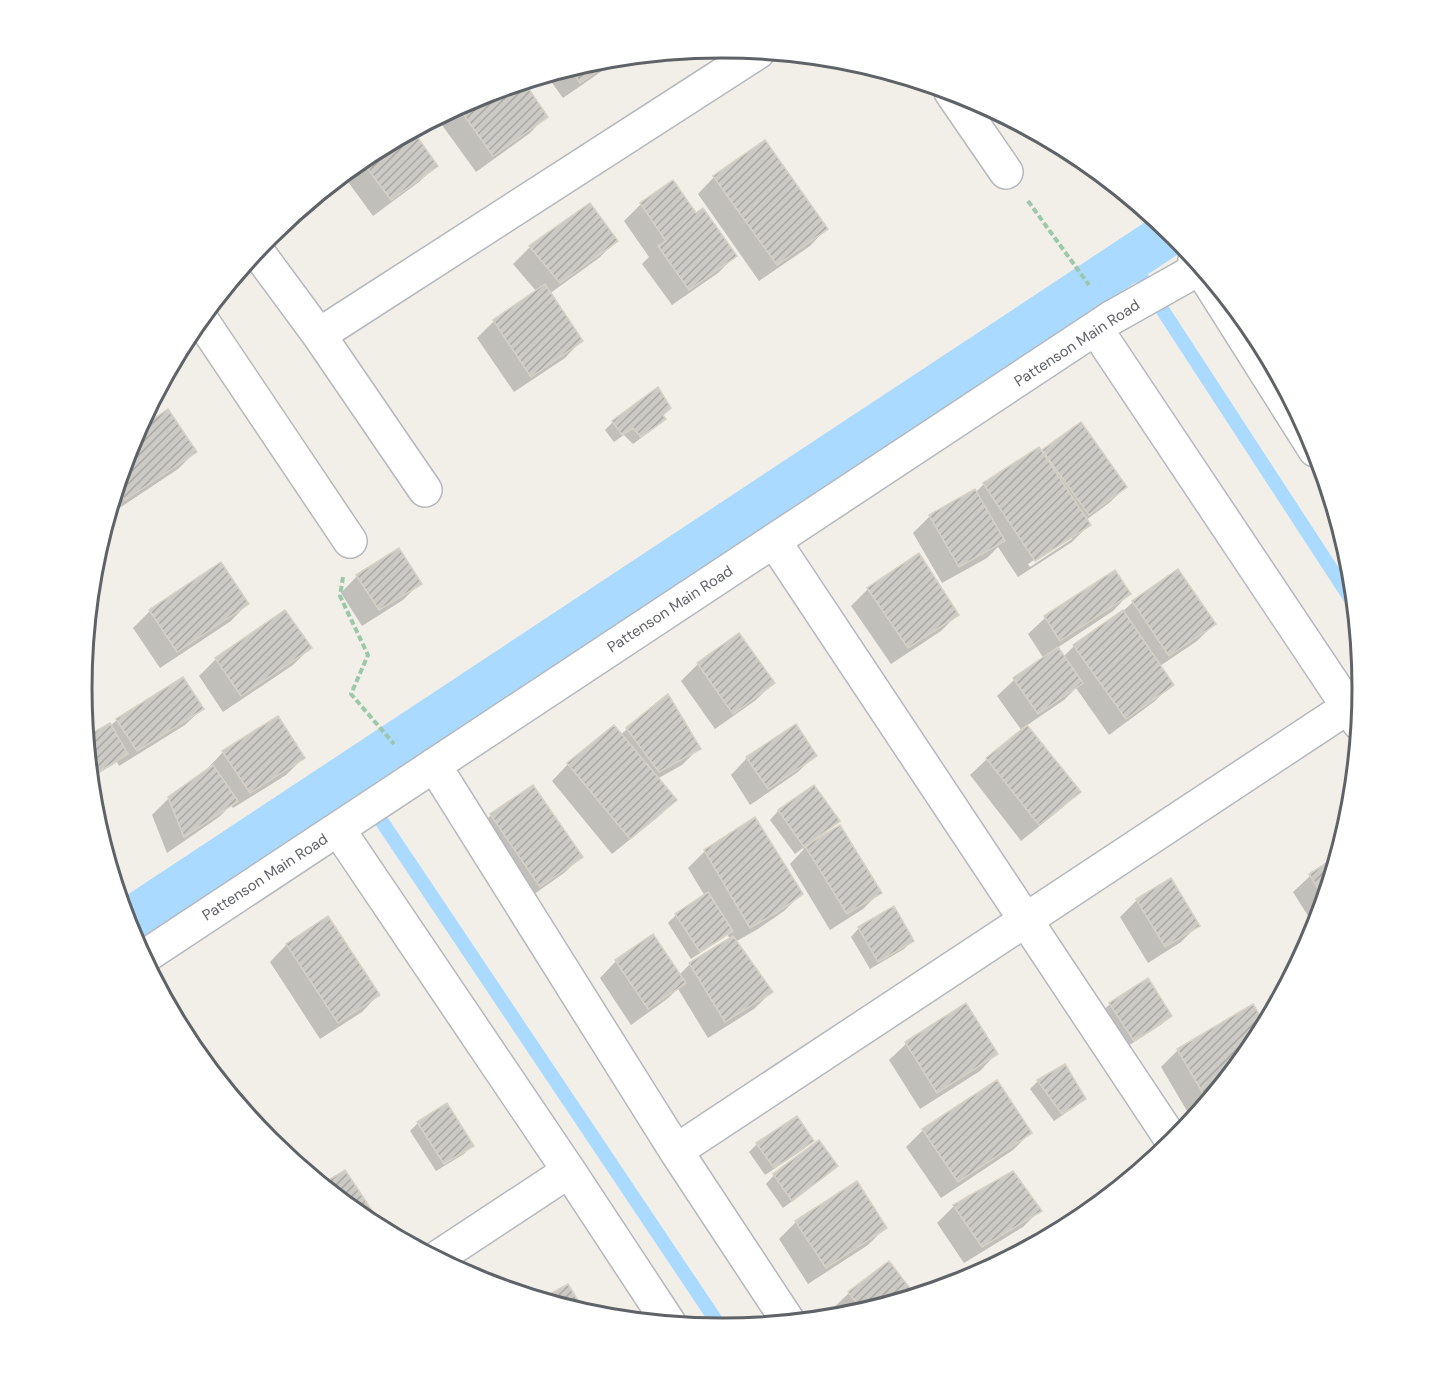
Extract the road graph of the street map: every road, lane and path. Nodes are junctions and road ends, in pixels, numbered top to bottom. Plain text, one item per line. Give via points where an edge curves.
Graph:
1 (747, 59) edge
2 (960, 105) edge
3 (1006, 172) joint
4 (1070, 257) dead end
5 (263, 258) edge
6 (1191, 269) edge
7 (1211, 293) edge
8 (1108, 321) junction
9 (207, 327) edge
10 (319, 335) junction
11 (1280, 397) edge
12 (425, 490) dead end
13 (774, 540) junction
14 (350, 541) joint
15 (1351, 712) edge
16 (1351, 717) edge
17 (427, 770) junction
18 (346, 823) junction
19 (1027, 920) junction
20 (151, 952) edge
21 (1167, 1133) edge
22 (676, 1151) junction
23 (569, 1171) junction
24 (444, 1253) edge
25 (663, 1314) edge
26 (783, 1314) edge

1 - 10 street
2 - 3 street
3 - 4 path
5 - 10 street
6 - 8 street, Pattenson Main Road
7 - 11 street
8 - 13 street, Pattenson Main Road
8 - 15 street
9 - 14 street
10 - 12 street
13 - 17 street, Pattenson Main Road
13 - 19 street
14 - 17 path via 340,596 368,655 351,694
16 - 19 street
17 - 18 street, Pattenson Main Road
17 - 22 street
18 - 20 street, Pattenson Main Road
18 - 23 street
19 - 21 street
19 - 22 street
22 - 26 street
23 - 24 street
23 - 25 street

